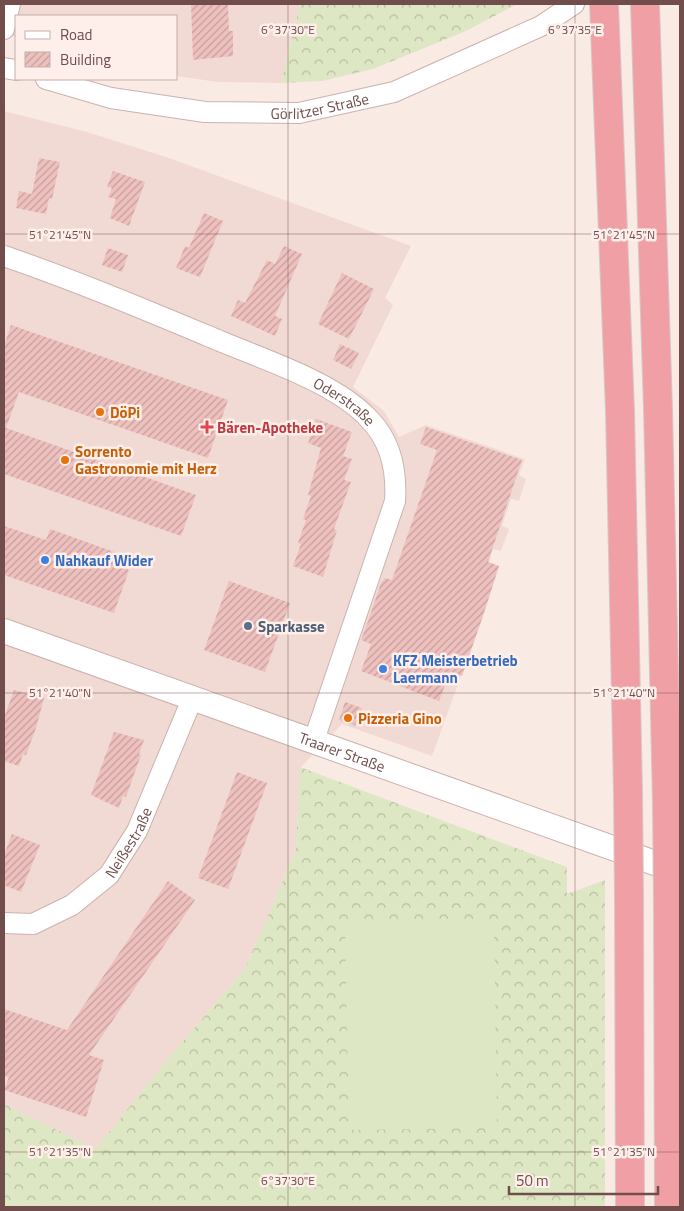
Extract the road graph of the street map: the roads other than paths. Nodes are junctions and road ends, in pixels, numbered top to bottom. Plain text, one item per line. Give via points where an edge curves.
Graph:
1 (10, 4) edge
2 (574, 4) edge
3 (604, 4) edge
4 (645, 13) edge
5 (4, 29) edge
6 (49, 80) edge
7 (4, 256) edge
8 (4, 630) edge
9 (192, 697) junction
10 (314, 740) junction
11 (680, 872) edge
12 (4, 923) edge
13 (630, 1207) edge
14 (669, 1207) edge

1 - 5 street
2 - 6 street, Görlitzer Straße via 541,26 394,92 299,113 205,112 111,98
3 - 13 highway, bridge via 620,412 628,792
4 - 14 highway, bridge via 667,804
7 - 10 street, Oderstraße via 118,298 302,376 344,397 370,420 390,449 396,481 395,501
8 - 9 street, Traarer Straße
9 - 10 street, Traarer Straße
9 - 12 street, Neißestraße via 137,831 109,875 72,905 33,924
10 - 11 street, Traarer Straße

